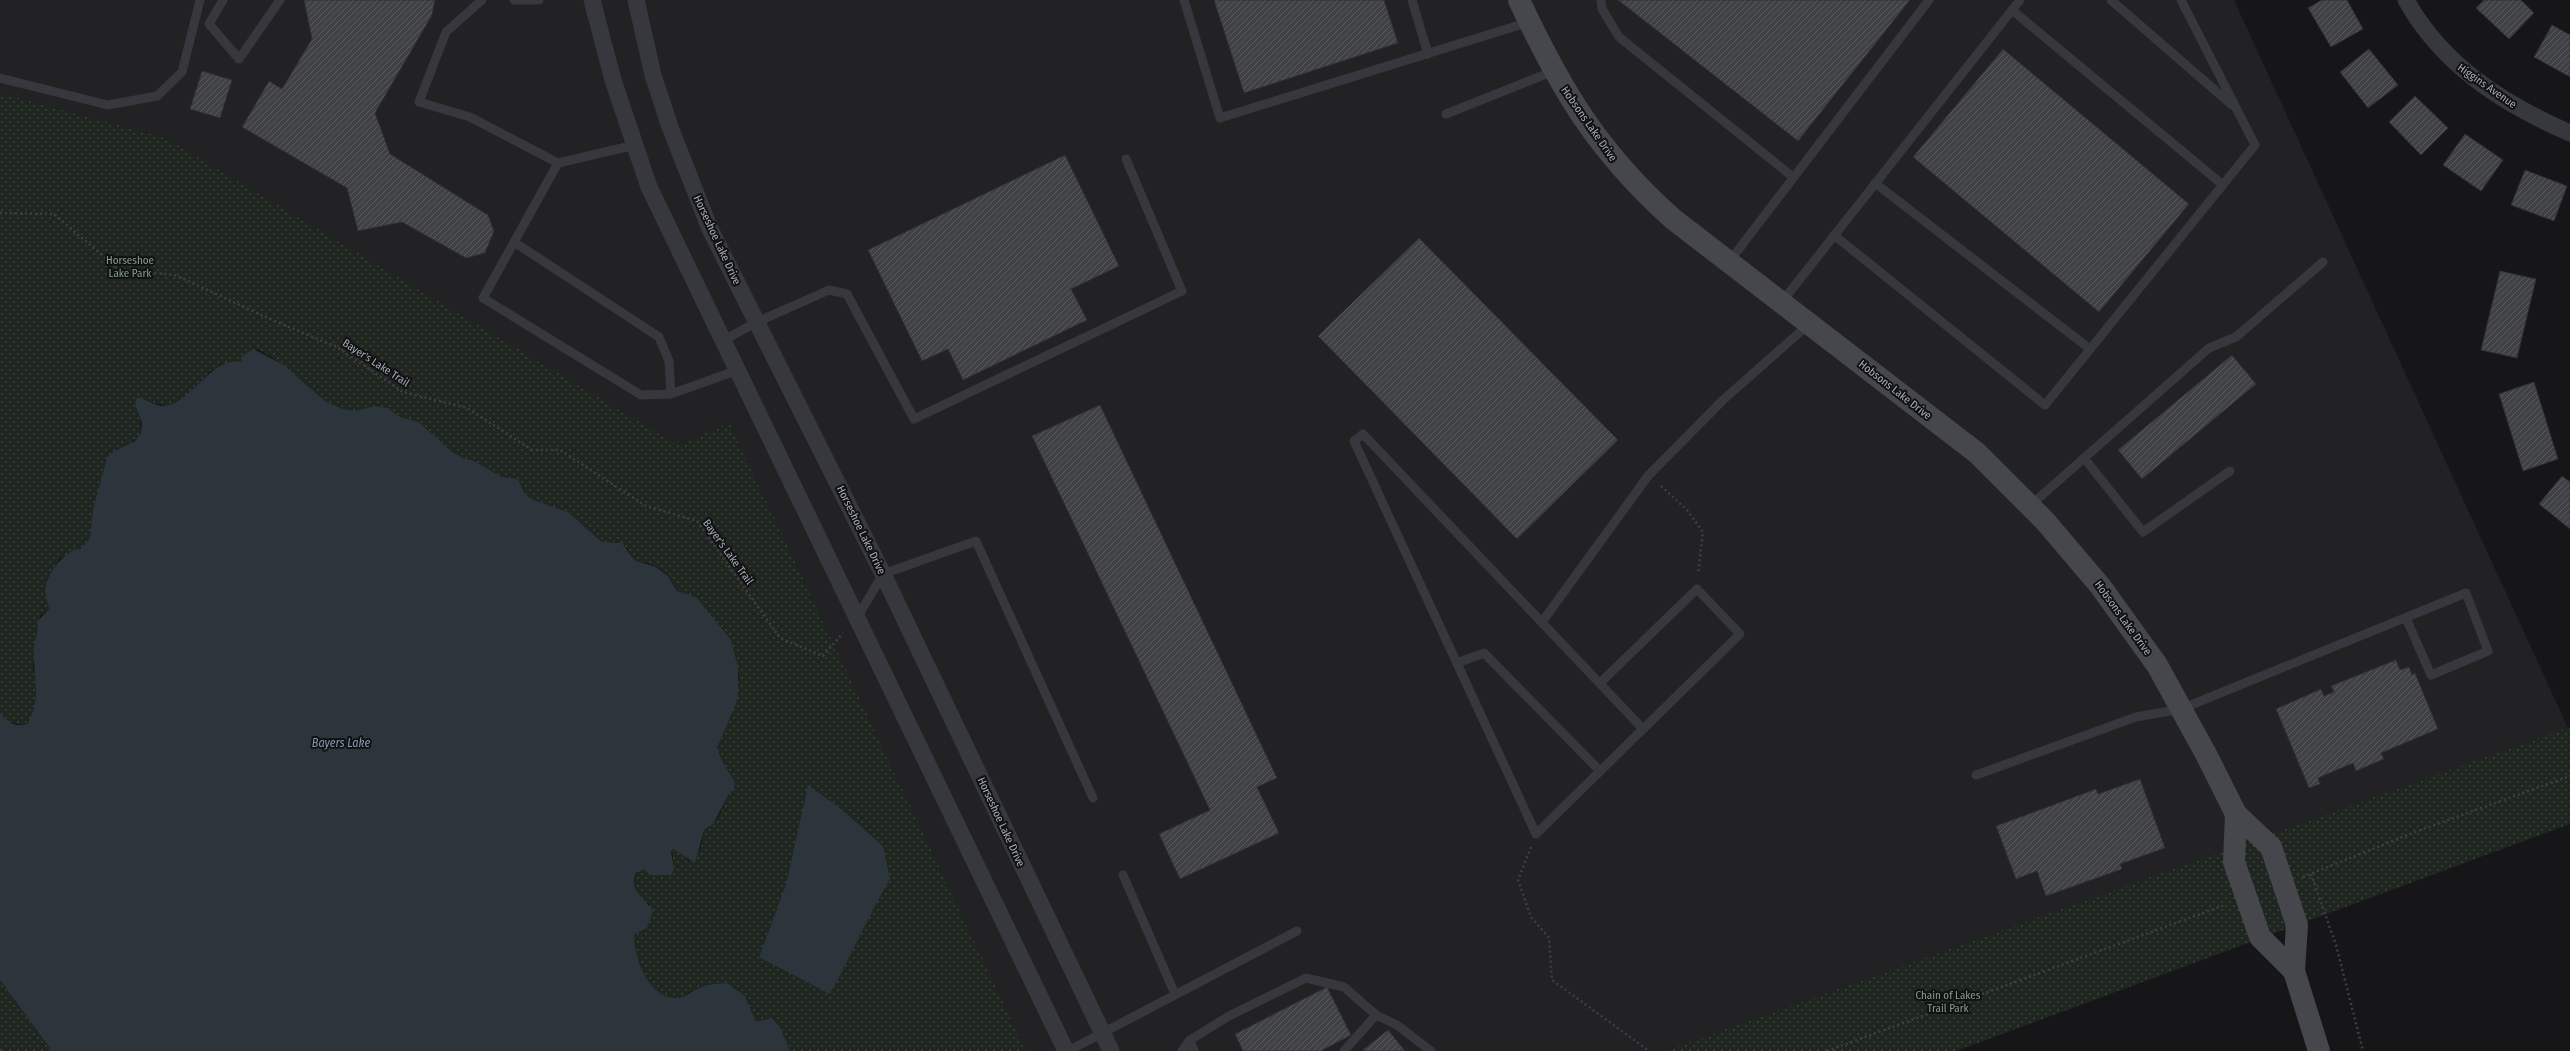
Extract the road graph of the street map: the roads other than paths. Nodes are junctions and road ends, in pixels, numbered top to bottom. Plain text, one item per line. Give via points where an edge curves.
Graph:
1 (200, 0) edge
2 (223, 0) edge
3 (280, 0) edge
4 (482, 0) edge
5 (514, 0) edge
6 (539, 0) edge
7 (592, 0) edge
8 (636, 0) edge
9 (1184, 0) edge
10 (1412, 0) edge
11 (1519, 0) edge
12 (1601, 0) edge
13 (1929, 0) edge
14 (2020, 0) edge
15 (2111, 0) edge
16 (2181, 0) edge
17 (2406, 0) edge
18 (2012, 10) junction
19 (1529, 22) junction
20 (1428, 54) junction
21 (1554, 71) junction
22 (0, 78) edge
23 (2236, 108) junction
24 (1446, 114) dead end
25 (2570, 133) edge
26 (635, 145) junction
27 (1126, 159) dead end
28 (558, 163) junction
29 (1793, 177) junction
30 (1875, 183) junction
31 (2223, 185) junction
32 (1834, 235) junction
33 (514, 242) junction
34 (1729, 262) junction
35 (2323, 262) dead end
36 (1781, 303) junction
37 (757, 322) junction
38 (1809, 324) junction
39 (724, 340) junction
40 (2090, 349) junction
41 (738, 370) junction
42 (671, 394) junction
43 (2084, 458) junction
44 (2230, 471) dead end
45 (2031, 505) junction
46 (883, 574) junction
47 (856, 618) junction
48 (2406, 618) junction
49 (1542, 622) junction
50 (1457, 663) junction
51 (1600, 683) junction
52 (2181, 709) junction
53 (1643, 729) junction
54 (1600, 771) junction
55 (1976, 774) dead end
56 (1093, 798) dead end
57 (2236, 814) junction
58 (1122, 875) dead end
59 (1297, 931) dead end
60 (2294, 971) junction
61 (1175, 994) junction
62 (1376, 1016) junction
63 (1102, 1033) junction
64 (1190, 1040) junction
65 (1067, 1051) edge
66 (1111, 1051) edge
67 (1182, 1051) edge
68 (1194, 1051) edge
69 (1344, 1051) edge
70 (1431, 1051) edge
71 (2319, 1051) edge

1 - 22 lane via 182,72 157,96 108,105
2 - 3 lane via 209,24 239,59
4 - 28 lane via 446,32 419,102 470,117
5 - 6 lane
7 - 26 street via 612,80
8 - 37 street, Horseshoe Lake Drive via 653,75 688,179 713,236
9 - 20 lane via 1220,118
10 - 20 lane
11 - 19 street, Hobsons Lake Drive
12 - 29 lane via 1602,9 1619,37
13 - 29 lane
14 - 18 lane
15 - 23 lane
16 - 23 lane
17 - 25 street, Higgins Avenue via 2428,35 2460,69 2536,118
18 - 30 lane
18 - 31 lane
19 - 20 lane
19 - 21 street, Hobsons Lake Drive
21 - 24 lane
21 - 34 street, Hobsons Lake Drive via 1571,102 1604,148 1639,188 1673,219
23 - 31 lane via 2255,145
26 - 28 lane
26 - 39 street via 649,187 697,290
27 - 37 lane via 1182,291 914,419 847,294 829,290
28 - 33 lane
29 - 34 lane
30 - 32 lane
30 - 40 lane
31 - 40 lane
32 - 36 lane
32 - 40 lane via 2045,405
33 - 42 lane via 659,337 668,361
33 - 42 lane via 483,298 641,394
34 - 36 street, Hobsons Lake Drive
35 - 43 lane via 2236,336 2209,348
36 - 38 street, Hobsons Lake Drive
37 - 39 lane
37 - 46 street, Horseshoe Lake Drive
38 - 45 street, Hobsons Lake Drive via 1977,453
38 - 49 lane via 1723,400 1648,476
39 - 41 street
41 - 42 lane
41 - 47 street
43 - 44 lane via 2143,532
43 - 45 lane
45 - 52 street, Hobsons Lake Drive via 2101,587 2157,665
46 - 47 lane
46 - 56 lane via 976,541
46 - 63 street, Horseshoe Lake Drive
47 - 65 street
48 - 48 lane via 2431,675 2488,651 2466,593
48 - 52 lane
49 - 50 lane via 1362,434 1354,441
49 - 51 lane
50 - 54 lane via 1484,653
50 - 54 lane via 1536,834
51 - 53 lane
51 - 53 lane via 1696,589 1740,634
52 - 55 lane via 2136,717
52 - 57 street, Hobsons Lake Drive
53 - 54 lane
57 - 60 street, Hobsons Lake Drive via 2234,862 2260,937
57 - 60 street, Hobsons Lake Drive via 2271,847 2297,925
58 - 61 lane
59 - 61 lane
60 - 71 street, Hobsons Lake Drive
61 - 63 lane
62 - 64 lane via 1344,988 1306,978 1229,1016
62 - 69 lane
62 - 70 lane via 1397,1025
63 - 65 lane
63 - 66 street, Horseshoe Lake Drive
64 - 67 lane
64 - 68 lane

